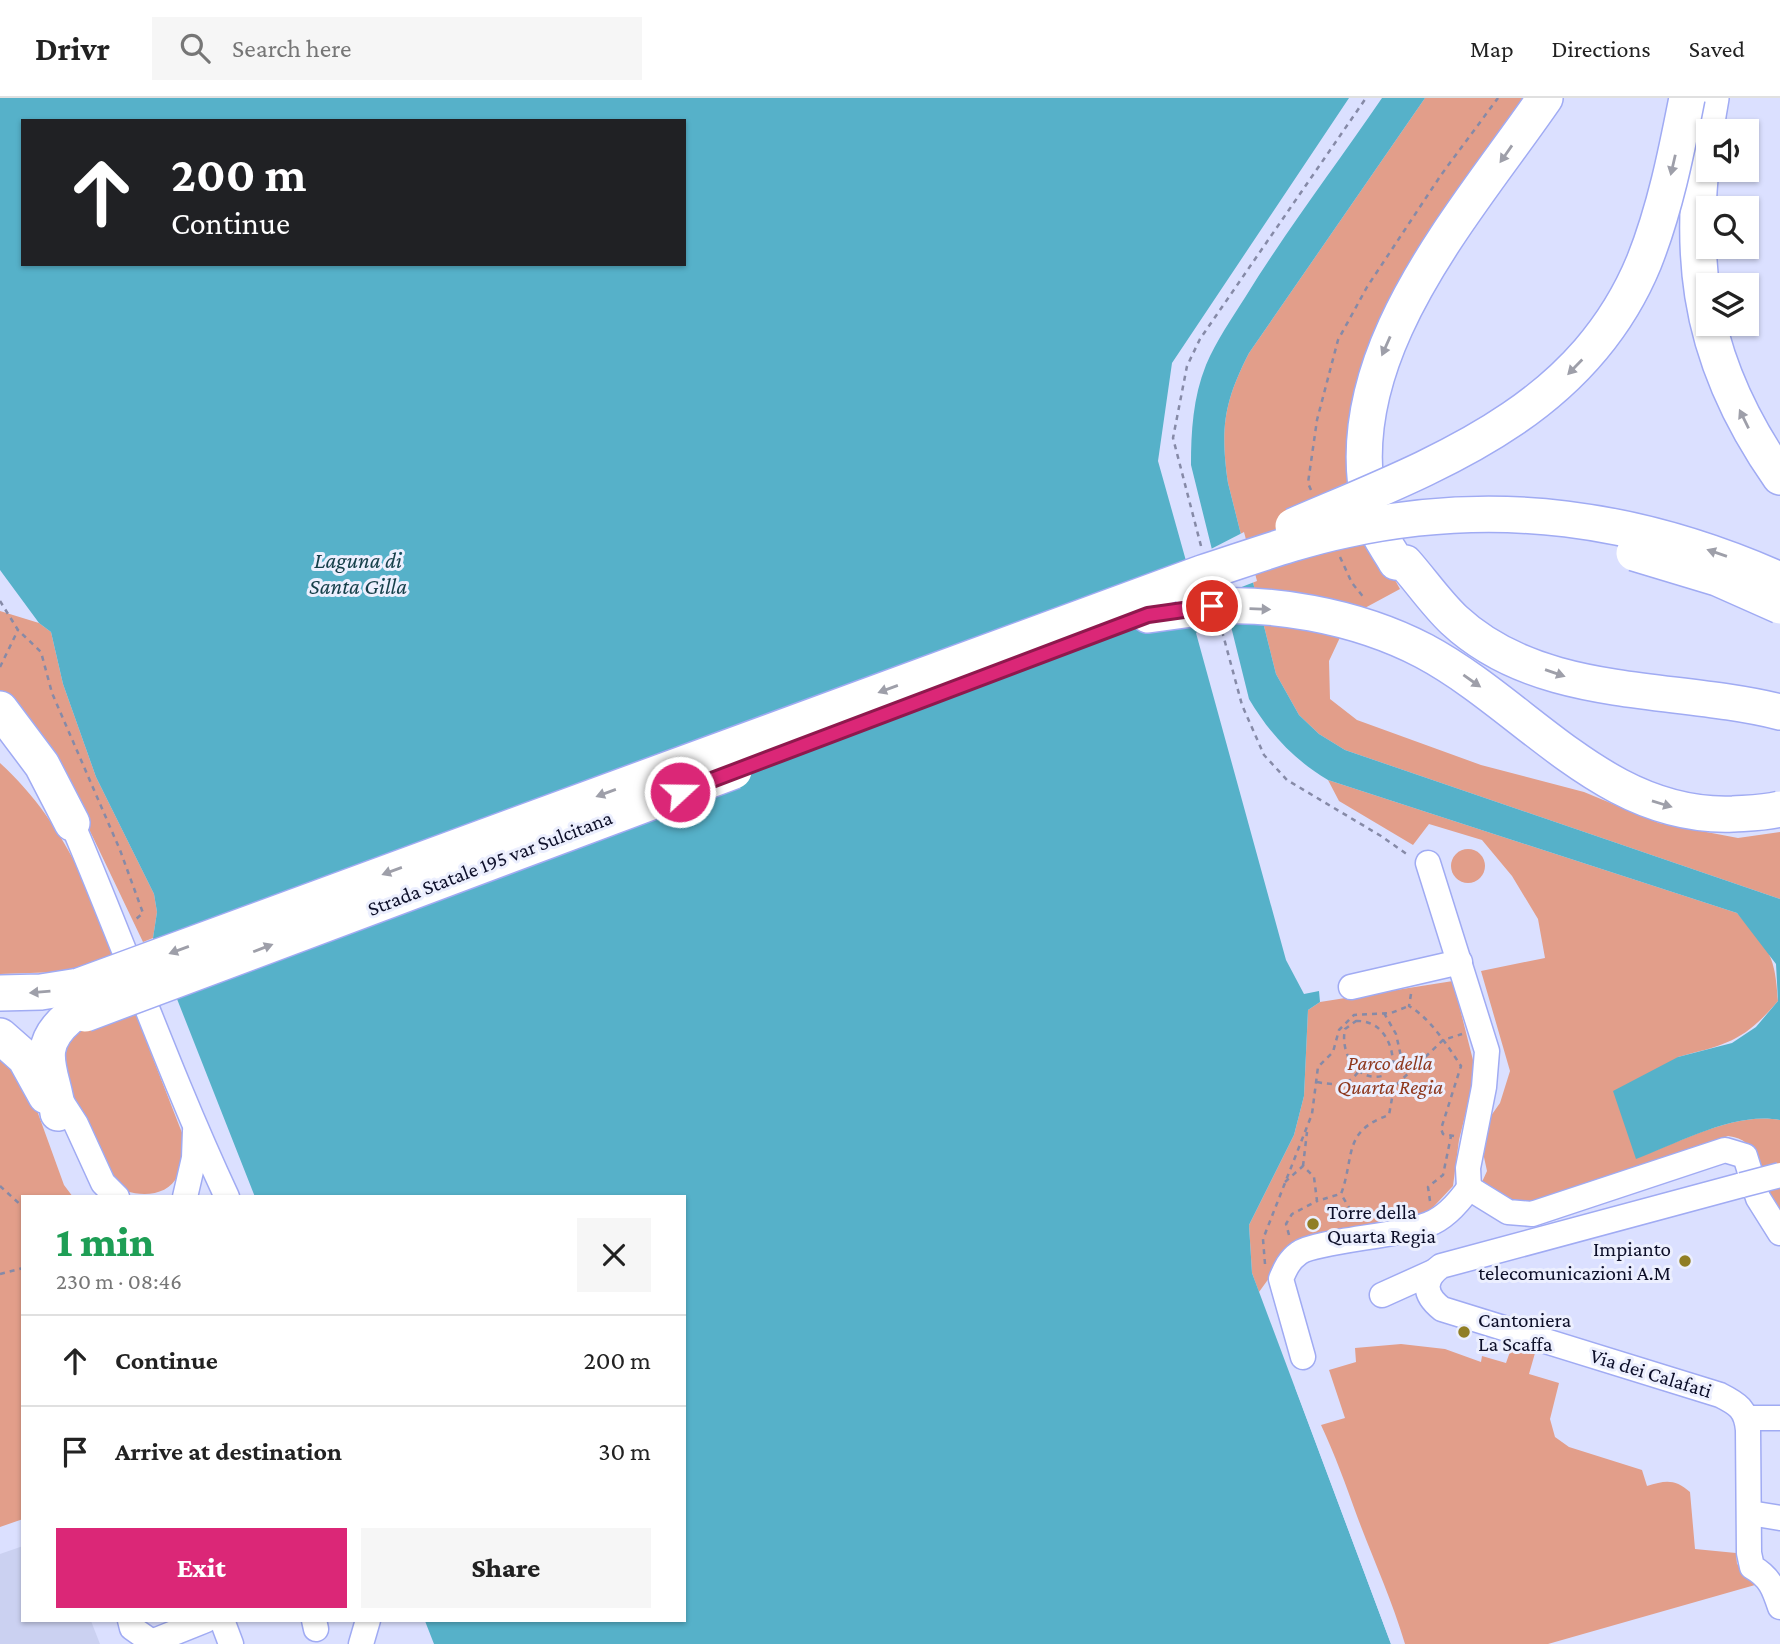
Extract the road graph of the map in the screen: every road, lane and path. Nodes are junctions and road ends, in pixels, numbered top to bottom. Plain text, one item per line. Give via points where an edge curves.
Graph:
1 (1366, 98) edge
2 (1498, 98) edge
3 (1545, 98) edge
4 (1687, 98) edge
5 (1711, 98) edge
6 (1324, 389) dead end
7 (1780, 477) edge
8 (1203, 563) junction
9 (1780, 580) edge
10 (0, 601) edge
11 (1780, 606) edge
12 (1148, 615) junction
13 (18, 630) junction
14 (1222, 631) dead end
15 (0, 667) edge
16 (0, 709) edge
17 (1780, 712) edge
18 (0, 750) edge
19 (1780, 809) edge
20 (72, 822) junction
21 (1428, 863) joint
22 (119, 933) junction
23 (1460, 962) junction
24 (1409, 973) junction
25 (1351, 987) dead end
26 (0, 993) edge
27 (77, 1006) junction
28 (1409, 1006) junction
29 (1384, 1013) junction
30 (0, 1025) edge
31 (1481, 1030) junction
32 (0, 1036) edge
33 (1443, 1040) junction
34 (1402, 1061) junction
35 (1393, 1062) junction
36 (1419, 1063) junction
37 (1358, 1071) junction
38 (1317, 1082) junction
39 (57, 1103) junction
40 (194, 1127) junction
41 (1307, 1129) junction
42 (1462, 1138) junction
43 (1303, 1166) junction
44 (1780, 1175) edge
45 (1285, 1181) junction
46 (0, 1186) edge
47 (187, 1188) edge
48 (1469, 1188) junction
49 (1341, 1194) junction
50 (93, 1195) edge
51 (115, 1195) edge
52 (226, 1195) edge
53 (1317, 1201) junction
54 (21, 1205) edge
55 (1440, 1217) junction
56 (1358, 1223) dead end
57 (1780, 1233) edge
58 (1292, 1238) dead end
59 (21, 1269) edge
60 (1433, 1272) junction
61 (0, 1274) edge
62 (1281, 1279) junction
63 (1382, 1295) dead end
64 (1303, 1357) dead end
65 (1747, 1418) junction
66 (1780, 1418) edge
67 (1750, 1513) junction
68 (1780, 1518) edge
69 (1780, 1607) edge
70 (130, 1622) edge
71 (367, 1622) edge
72 (186, 1629) edge
73 (231, 1644) edge
74 (361, 1644) edge

1 - 8 path via 1200,338 1187,366 1173,438
2 - 6 path via 1367,287 1338,340
3 -> 17 highway via 1408,295 1381,358 1367,416 1365,483 1374,522 1396,562 1405,563 1454,620 1493,649 1572,679
4 -> 8 highway, bridge via 1663,208 1643,264 1618,313 1579,364 1531,408 1479,442
7 -> 5 highway via 1747,428 1726,382 1702,304 1697,181
9 -> 8 highway, Strada Statale 195 var Sulcitana, bridge via 1728,556 1659,535 1589,520 1510,513 1450,515 1342,530
8 -> 27 highway, Strada Statale 195 var Sulcitana, bridge
10 - 13 path
11 - 12 highway, Strada Statale 195 var Sulcitana, bridge via 1717,578 1651,557 1579,541 1470,536 1405,541 1342,553
12 -> 19 highway, bridge via 1212,606 1297,610 1349,623 1423,651 1473,681 1578,763 1644,799 1714,815
27 -> 12 highway, Strada Statale 195 var Sulcitana, bridge
13 - 15 path
13 - 22 path via 41,652 52,693 143,913
14 - 21 path via 1242,705 1264,755 1287,780
16 - 20 highway via 42,765
18 - 20 highway
20 - 22 street
21 - 23 street
22 - 40 street
23 - 24 street
23 - 31 street
24 - 25 street
24 - 28 path
27 -> 26 highway, Strada Statale 195 var Sulcitana via 41,992
27 - 30 highway, Strada Statale 195 var Sulcitana
27 - 39 highway via 53,1031 47,1048 46,1064
28 - 29 path
28 - 33 path
29 - 34 path via 1396,1034
29 - 38 path via 1346,1020 1333,1052 1318,1067
31 - 33 path
31 - 42 street via 1487,1052 1484,1087
32 - 39 highway via 25,1058
33 - 36 path
33 - 42 path via 1461,1066 1441,1129
34 - 35 path
34 - 36 path
35 - 37 path via 1382,1076 1368,1077
35 - 37 path via 1391,1047 1381,1031 1369,1022 1356,1021 1345,1029 1344,1042
36 - 49 path via 1394,1087 1388,1115 1369,1122 1354,1139
37 - 38 path via 1350,1082
38 - 41 path
39 - 50 street
39 - 51 street via 76,1124 103,1183
40 - 47 street via 196,1148
40 - 52 street
41 - 43 path
41 - 45 path
42 - 48 street
42 - 55 path via 1443,1175 1428,1187 1430,1202
43 - 45 path
43 - 53 path via 1314,1177
44 - 60 street, bridge via 1454,1262
45 - 62 path via 1264,1239 1267,1273
46 - 54 path
48 - 55 street
48 - 57 street via 1508,1212 1532,1214 1732,1150 1745,1156 1758,1198
49 - 53 path
49 - 56 path
53 - 58 path via 1292,1214 1286,1233
55 - 62 street via 1382,1237 1300,1251
59 - 61 path
60 - 63 street
60 - 65 street, Via dei Calafati via 1426,1288 1442,1309 1720,1395 1736,1403
62 - 64 street
65 - 66 street
65 - 67 street
67 - 68 street
67 - 69 street via 1752,1567 1765,1574
70 - 72 street via 132,1628
71 - 74 street
72 - 73 street

